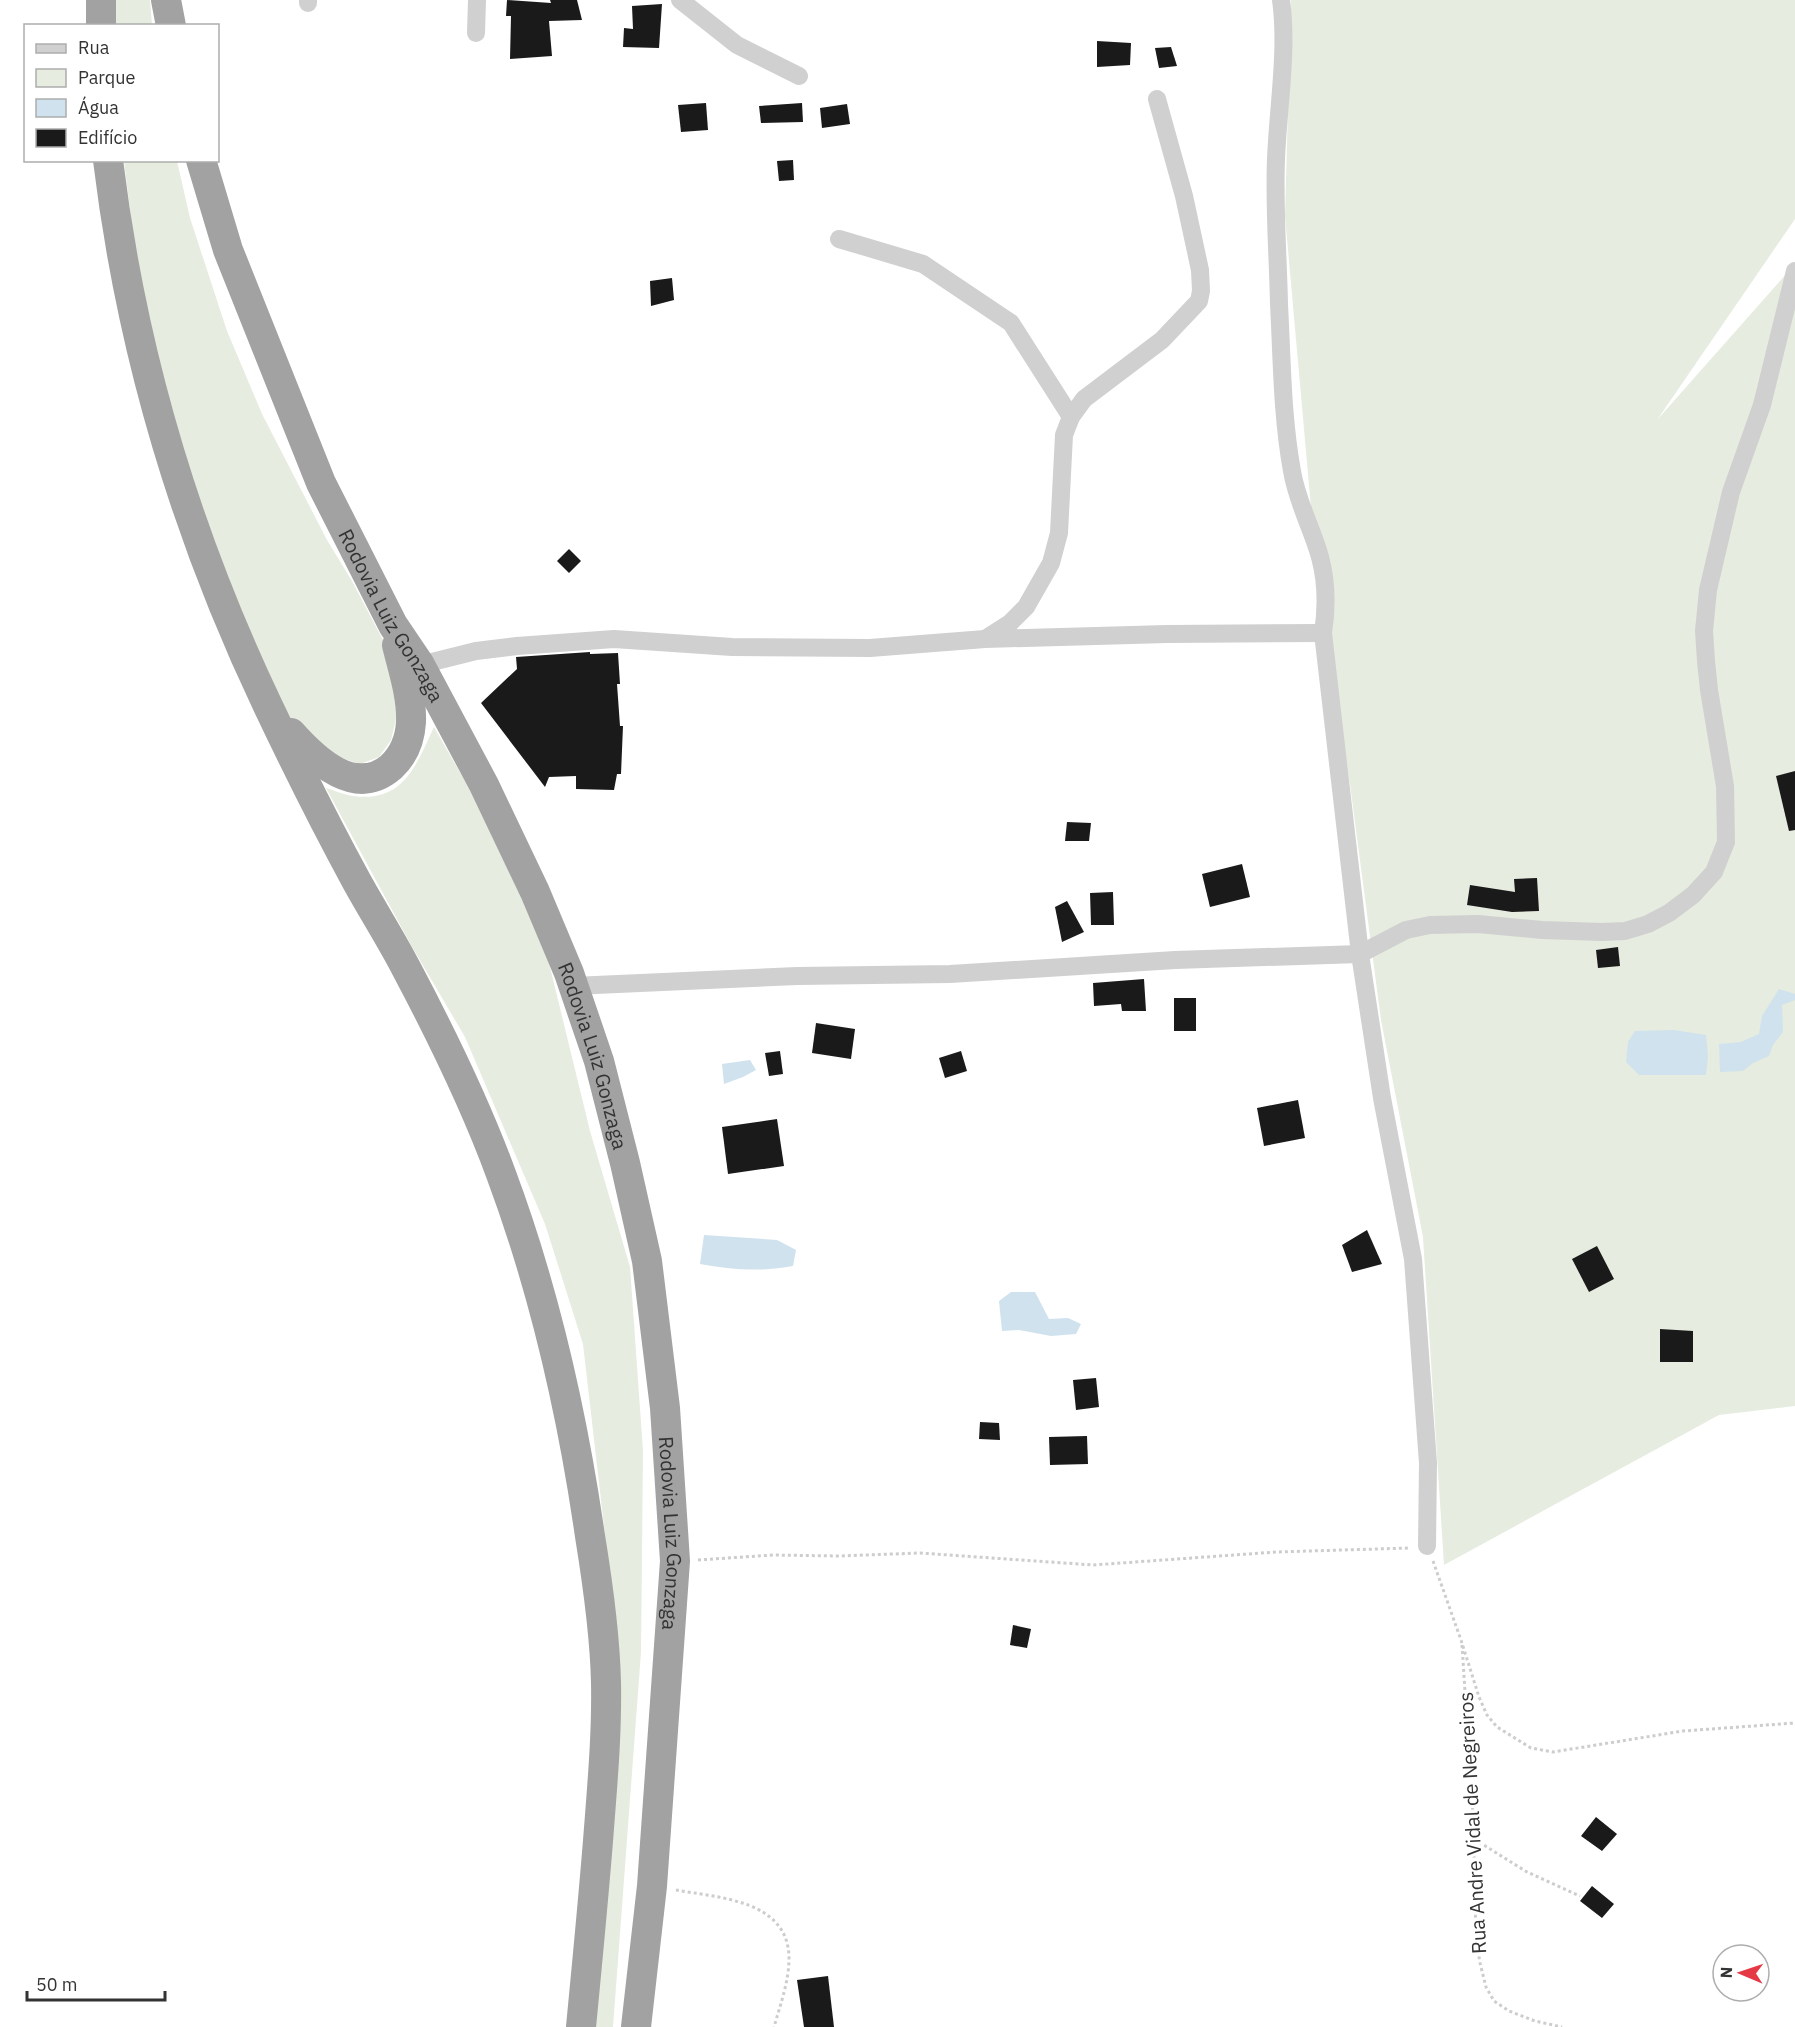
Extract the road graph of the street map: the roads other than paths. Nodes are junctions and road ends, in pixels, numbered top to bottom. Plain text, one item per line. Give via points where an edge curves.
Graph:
1 (101, 0) edge
2 (166, 0) edge
3 (477, 0) edge
4 (681, 0) edge
5 (1281, 0) edge
6 (101, 24) edge
7 (171, 24) edge
8 (476, 33) dead end
9 (799, 76) dead end
10 (1157, 99) dead end
11 (108, 162) edge
12 (202, 162) edge
13 (840, 238) dead end
14 (1795, 271) edge
15 (1071, 417) junction
16 (393, 626) junction
17 (1323, 633) junction
18 (985, 639) junction
19 (420, 665) junction
20 (269, 708) junction
21 (1360, 954) junction
22 (573, 986) junction
23 (1427, 1546) road end
24 (580, 2027) edge
25 (636, 2027) edge

1 - 6 highway
2 - 7 highway
3 - 8 street
4 - 9 street via 737,45
5 - 17 street via 1276,162 1283,406 1298,499 1324,577 1327,597
10 - 15 street via 1184,196 1201,291 1198,301 1162,340 1084,399
11 - 20 highway via 116,228 137,334 171,460 219,598
12 - 16 highway, Rodovia Luiz Gonzaga via 228,250 321,483
13 - 15 street via 923,264 1011,323
14 - 21 street via 1762,405 1731,492 1708,590 1706,661 1725,786 1726,825 1726,842 1714,872 1669,913 1625,931 1430,925 1406,930
15 - 18 street via 1064,435 1059,533 1051,563 1026,607
16 - 19 highway, Rodovia Luiz Gonzaga
16 - 20 highway via 411,721 409,740 401,758 384,772 371,778 352,779 335,771 318,760
17 - 18 street
17 - 21 street
18 - 19 street via 870,648 732,647 614,639 476,651
19 - 22 highway, Rodovia Luiz Gonzaga via 510,838
20 - 24 highway via 458,1071 500,1172 558,1360 586,1507 600,1600 606,1678 606,1746
21 - 22 street via 1175,960 950,974
21 - 23 street via 1413,1259 1428,1463
22 - 25 highway, Rodovia Luiz Gonzaga via 599,1060 647,1261 665,1407 675,1561 652,1886

